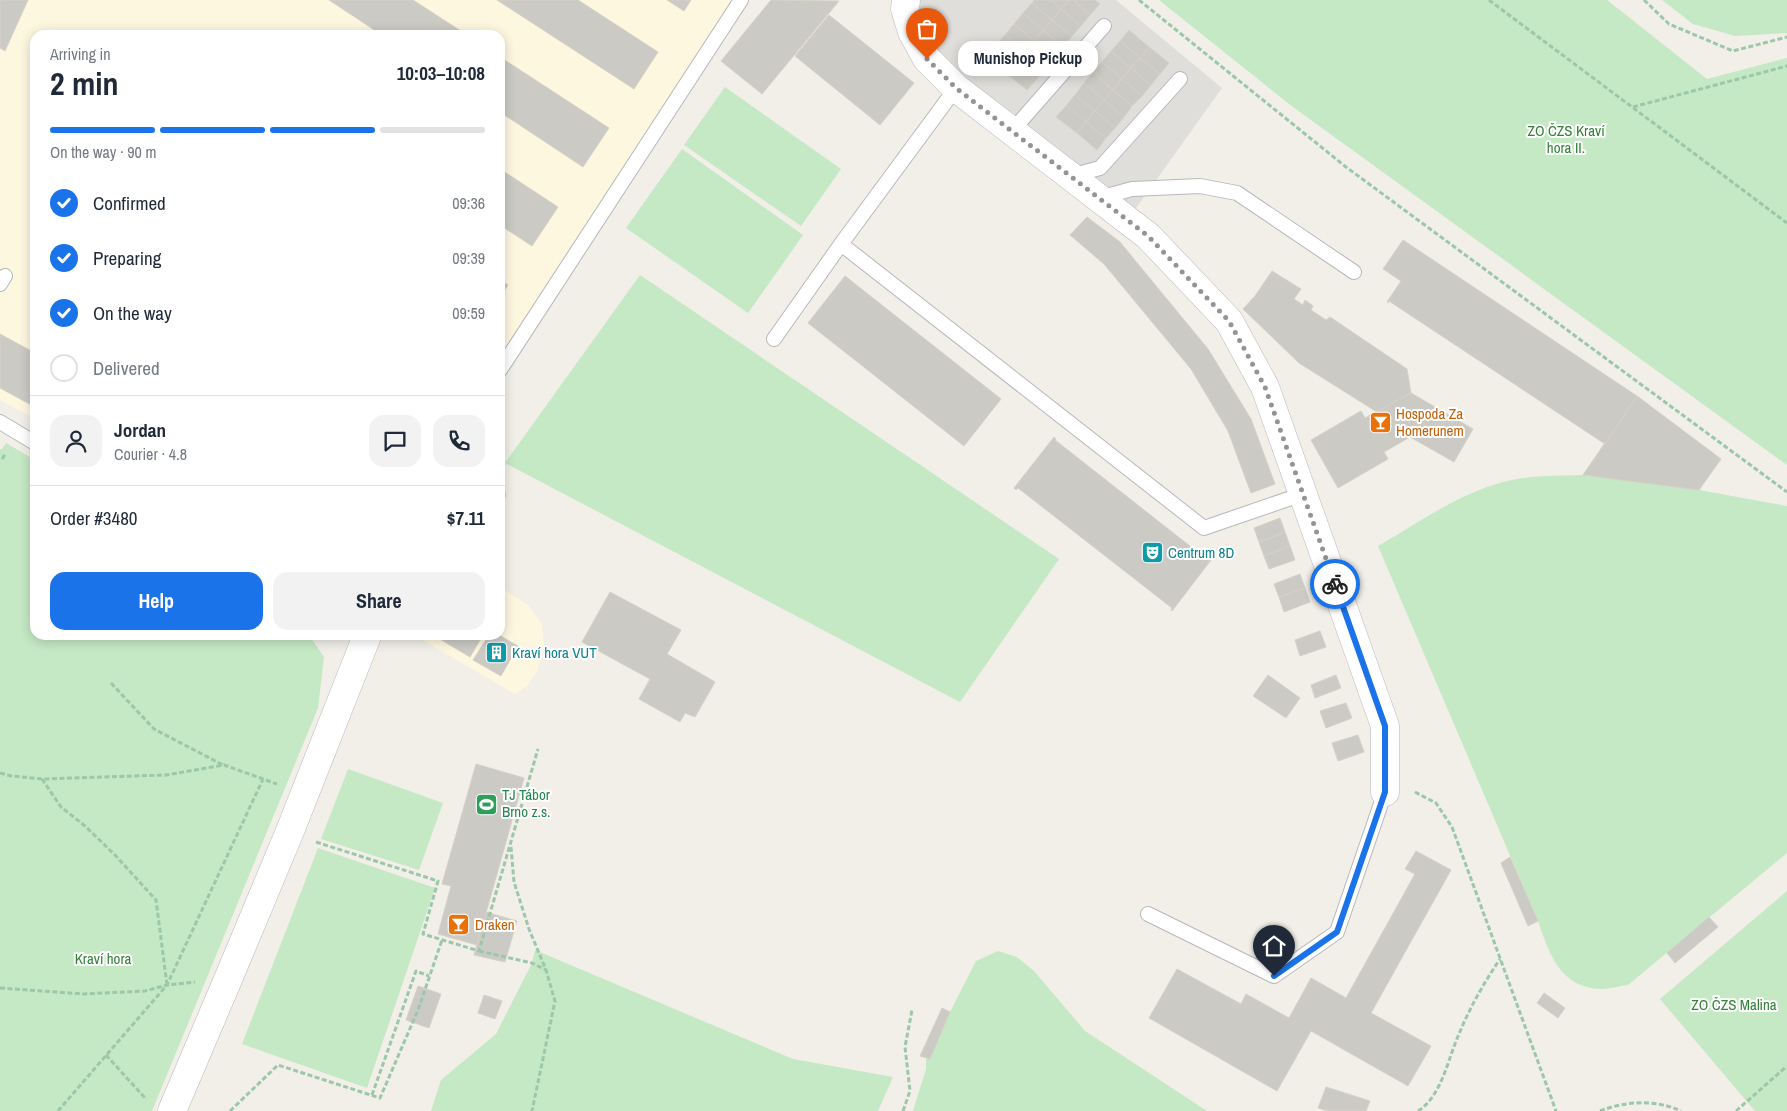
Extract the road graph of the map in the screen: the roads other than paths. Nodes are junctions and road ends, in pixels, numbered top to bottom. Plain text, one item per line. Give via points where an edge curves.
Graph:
1 (741, 0) edge
2 (906, 0) edge
3 (1104, 26) dead end
4 (1180, 79) dead end
5 (956, 88) junction
6 (1012, 131) junction
7 (1070, 177) junction
8 (1098, 198) junction
9 (841, 244) junction
10 (1354, 272) dead end
11 (774, 339) dead end
12 (505, 362) edge
13 (0, 422) edge
14 (30, 440) edge
15 (1303, 494) junction
16 (364, 640) edge
17 (1385, 784) joint
18 (1148, 914) dead end
19 (161, 1108) edge

1 - 12 lane
2 - 5 street via 905,9 912,32 927,59
3 - 6 lane
4 - 7 lane via 1100,168
5 - 6 street
5 - 9 lane
6 - 7 street
7 - 8 street
8 - 10 lane via 1132,189 1200,186 1237,193
8 - 15 street via 1148,236 1229,321 1265,387
9 - 11 lane
9 - 15 lane via 1204,528
13 - 14 lane
15 - 17 street via 1385,726
16 - 19 street via 230,977
17 - 18 lane via 1337,932 1274,976

